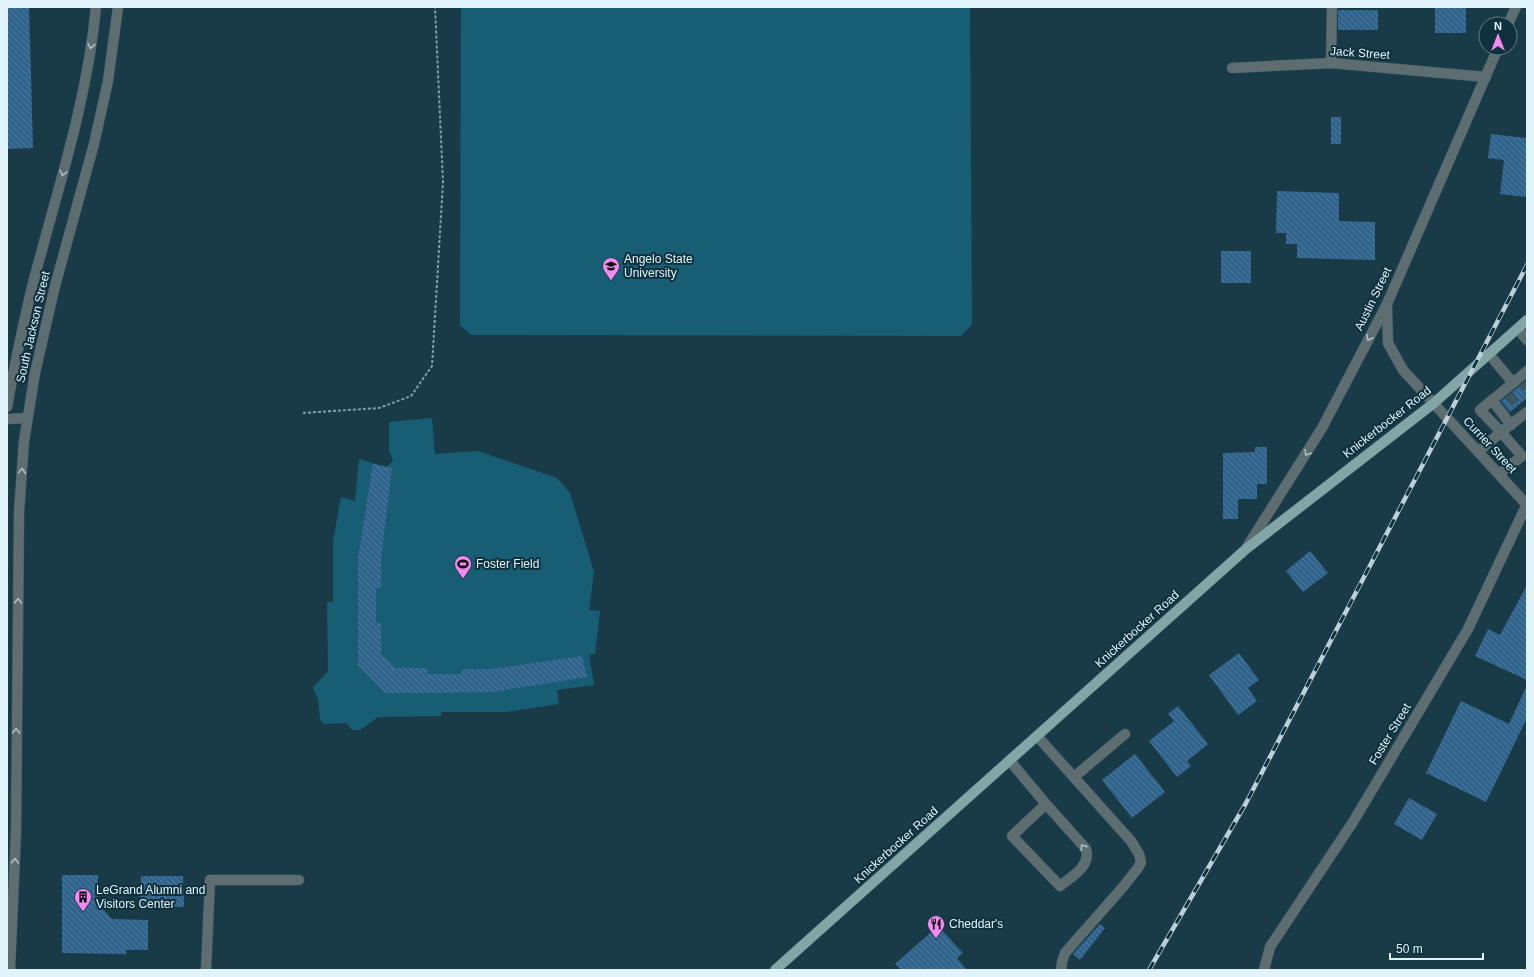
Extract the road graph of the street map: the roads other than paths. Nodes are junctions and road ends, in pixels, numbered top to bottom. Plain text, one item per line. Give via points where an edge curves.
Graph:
1 (96, 7) edge
2 (118, 7) edge
3 (1332, 7) edge
4 (1495, 56) edge
5 (1331, 63) junction
6 (1232, 68) dead end
7 (1486, 78) junction
8 (1387, 304) junction
9 (1527, 320) edge
10 (1518, 329) junction
11 (1527, 340) edge
12 (1489, 354) junction
13 (1527, 371) edge
14 (1514, 386) junction
15 (1492, 400) junction
16 (1434, 403) junction
17 (1517, 406) tunnel mouth
18 (7, 407) edge
19 (1526, 414) edge
20 (27, 418) junction
21 (7, 419) edge
22 (1511, 425) junction
23 (1501, 432) junction
24 (1478, 452) junction
25 (1499, 474) junction
26 (1527, 504) edge
27 (1246, 549) junction
28 (1124, 734) dead end
29 (1037, 736) junction
30 (1010, 761) junction
31 (1074, 777) junction
32 (1046, 804) junction
33 (299, 880) dead end
34 (10, 970) edge
35 (206, 970) edge
36 (775, 970) edge
37 (1061, 970) edge
38 (1264, 970) edge

1 -> 18 street, South Jackson Street via 81,103 32,291
2 - 20 street, South Jackson Street via 108,81 94,144 55,286
3 - 5 street
4 - 7 street, Austin Street
5 - 6 street, Jack Street
5 - 7 street, Jack Street
7 - 8 street, Austin Street
8 - 16 street, Currier Street via 1388,342 1403,370
8 -> 27 street, Austin Street via 1322,428
9 - 10 main road, Knickerbocker Road
10 - 11 street
10 - 12 main road, Knickerbocker Road
12 - 14 street
12 - 16 main road, Knickerbocker Road
13 - 14 street
14 - 15 street
15 - 22 street
15 - 23 street via 1480,410
16 - 24 street, Currier Street
16 - 27 main road, Knickerbocker Road
17 - 19 street
19 - 22 street
20 - 21 street
34 -> 20 street, South Jackson Street via 16,832 18,512
22 - 23 street
23 - 24 street
23 - 25 street via 1522,456
24 - 25 street, Currier Street
25 - 26 street, Currier Street
26 - 38 street, Foster Street via 1468,629 1353,822 1270,947
27 - 29 main road, Knickerbocker Road
28 - 31 street
29 - 30 main road, Knickerbocker Road
29 - 31 street
30 - 32 street
30 - 36 main road, Knickerbocker Road
31 - 37 street via 1130,841 1141,862 1123,887 1065,953
32 -> 32 street via 1012,836 1060,886 1086,864 1088,856 1086,849
33 - 35 street via 210,880

